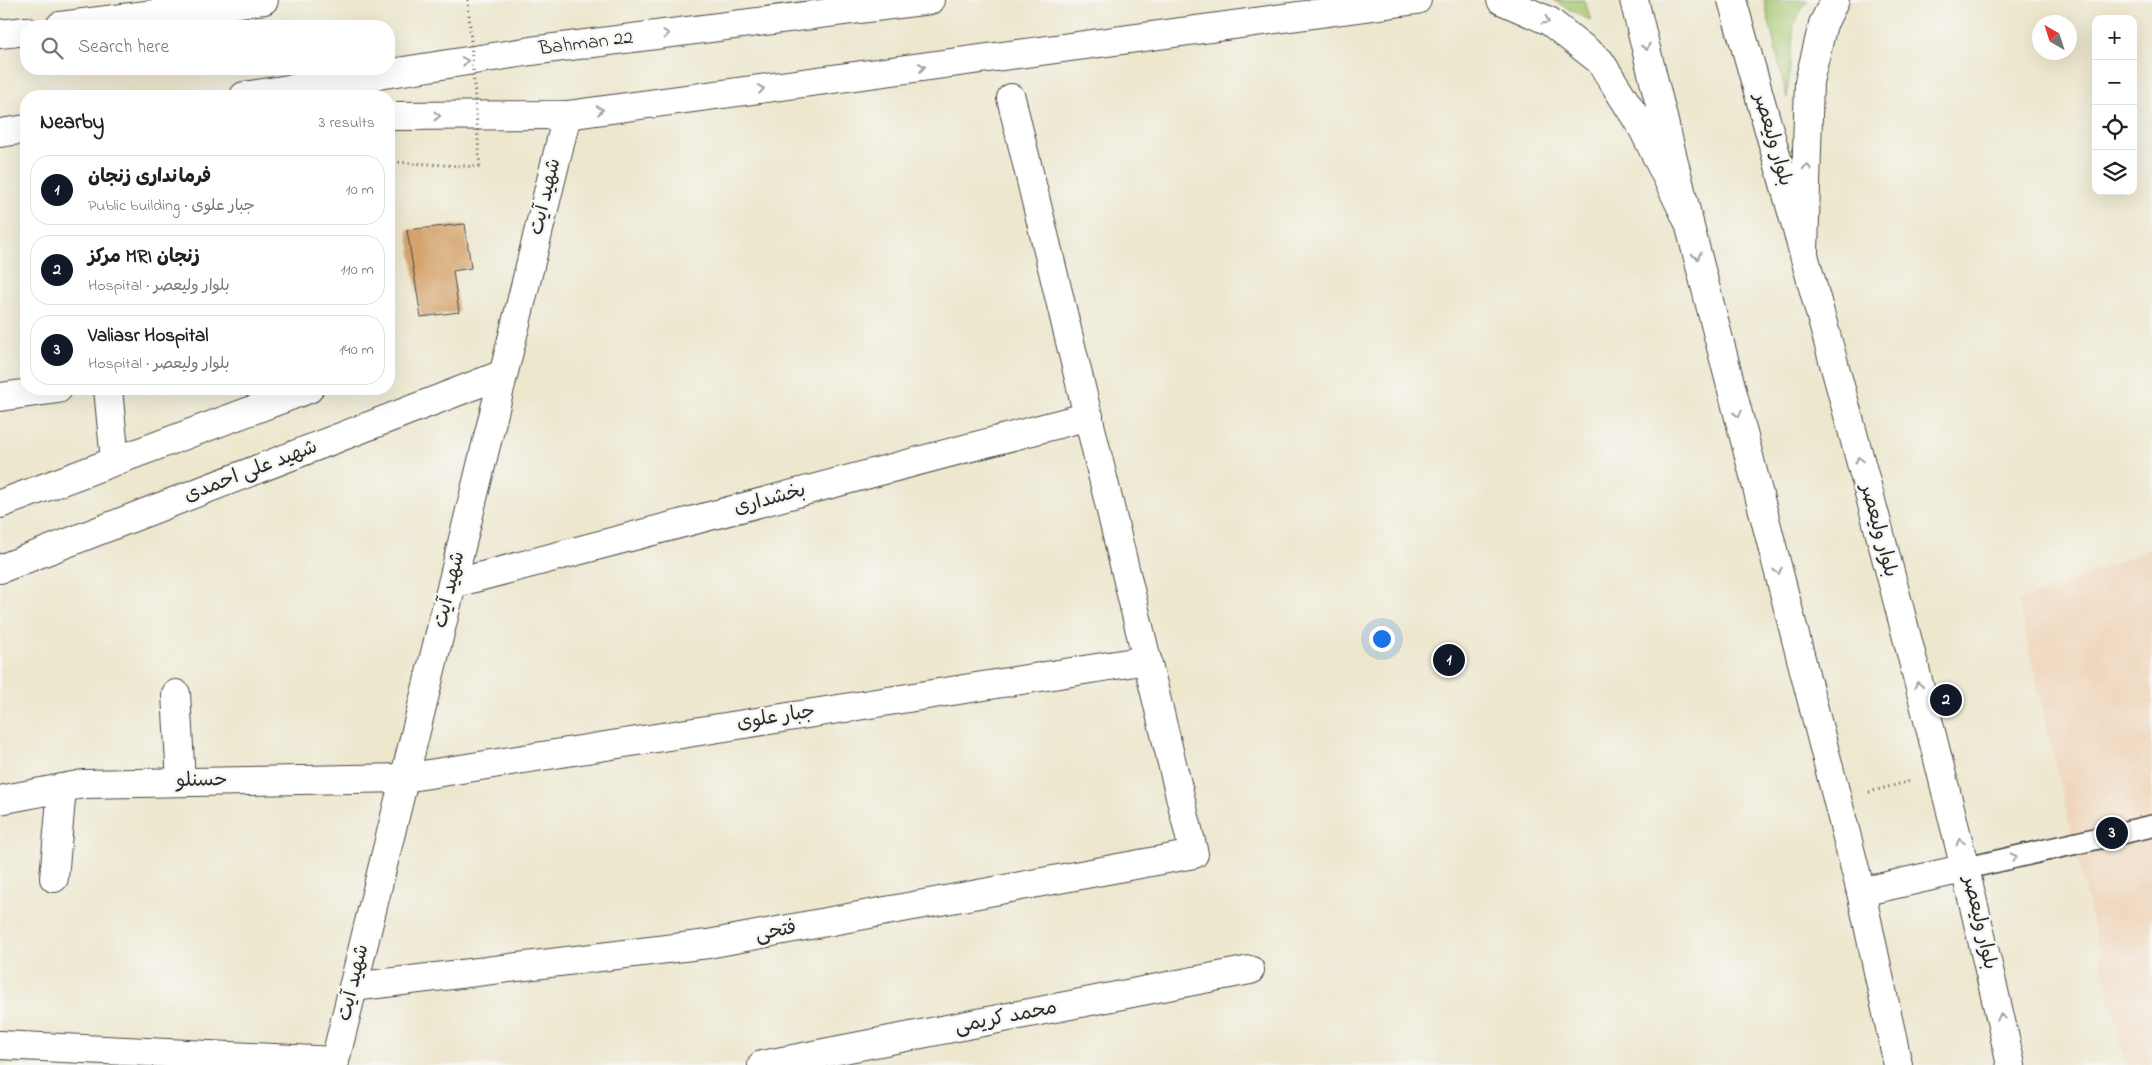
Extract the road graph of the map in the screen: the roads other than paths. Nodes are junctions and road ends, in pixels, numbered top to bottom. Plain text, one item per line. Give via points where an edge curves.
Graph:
1 (170, 0) edge
2 (264, 0) edge
3 (930, 0) edge
4 (1417, 0) edge
5 (1501, 0) edge
6 (1634, 0) edge
7 (1732, 0) edge
8 (1835, 0) edge
9 (1271, 10) edge
10 (88, 20) edge
11 (110, 20) edge
12 (20, 31) edge
13 (0, 34) edge
14 (395, 72) edge
15 (378, 75) edge
16 (282, 90) edge
17 (1011, 98) dead end
18 (566, 115) junction
19 (395, 116) edge
20 (20, 130) edge
21 (0, 133) edge
22 (1689, 223) junction
23 (1804, 251) junction
24 (503, 374) junction
25 (20, 394) edge
26 (109, 395) edge
27 (293, 395) edge
28 (0, 397) edge
29 (1089, 416) junction
30 (115, 461) junction
31 (0, 504) edge
32 (0, 569) edge
33 (452, 584) junction
34 (1147, 660) junction
35 (176, 694) dead end
36 (404, 778) junction
37 (181, 781) junction
38 (62, 788) junction
39 (0, 800) edge
40 (2152, 826) edge
41 (1967, 868) junction
42 (54, 878) dead end
43 (1860, 892) junction
44 (1250, 970) dead end
45 (353, 986) junction
46 (0, 1044) edge
47 (335, 1063) edge
48 (762, 1065) edge
49 (1898, 1065) edge
50 (2011, 1065) edge

1 - 10 main road
2 - 11 main road
14 -> 3 main road, Bahman 22 via 531,51
4 - 9 main road
5 -> 22 main road via 1549,21 1600,61 1643,129
6 -> 22 main road
7 - 23 main road, بلوار ولیعصر
23 -> 8 main road via 1809,82 1822,24
18 -> 9 main road
12 - 13 main road
16 -> 15 main road, Bahman 22
17 - 29 main road
19 -> 18 main road
18 - 24 main road, شهید آیت
20 - 21 main road
22 -> 43 main road
41 -> 23 main road, بلوار ولیعصر
24 - 32 main road, شهید علی احمدی
24 - 33 main road, شهید آیت
25 - 28 main road
26 - 30 main road
27 - 30 main road
29 - 33 main road, بخشداری
29 - 34 main road
30 - 31 main road
33 - 36 main road, شهید آیت
34 - 36 main road, جبار علوی
34 - 45 main road, فتحی via 1194,854 708,944
35 - 37 main road
36 - 37 main road, حسنلو
36 - 45 main road, شهید آیت
37 - 38 main road, حسنلو via 83,784
38 - 39 main road, حسنلو
38 - 42 main road
41 -> 40 lane
41 - 43 main road
50 -> 41 main road, بلوار ولیعصر
43 - 49 main road
44 - 48 main road, محمد کریمی
45 - 47 main road, شهید آیت
46 - 47 main road

